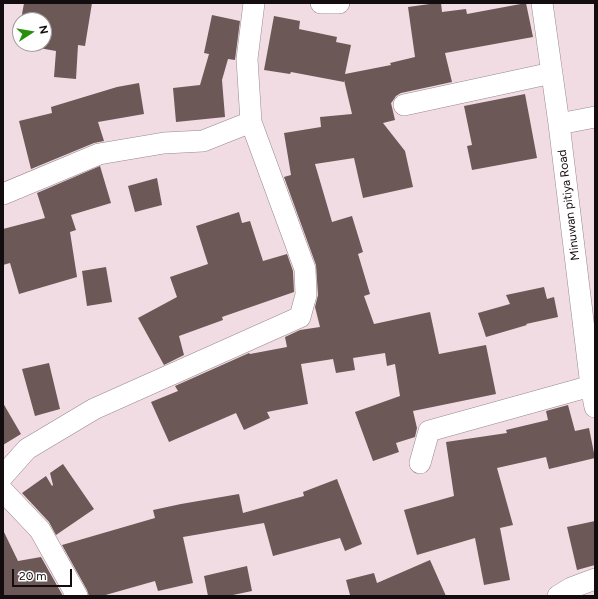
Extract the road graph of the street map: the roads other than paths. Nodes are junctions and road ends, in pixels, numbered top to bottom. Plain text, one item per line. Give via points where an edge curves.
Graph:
1 (254, 3) edge
2 (321, 3) edge
3 (339, 3) edge
4 (542, 3) edge
5 (552, 74) junction
6 (404, 105) dead end
7 (595, 117) edge
8 (251, 122) junction
9 (559, 124) junction
10 (3, 194) edge
11 (592, 372) edge
12 (595, 407) edge
13 (420, 463) dead end
14 (3, 476) edge
15 (3, 491) edge
16 (595, 579) edge
17 (77, 596) edge
18 (558, 596) edge

1 - 8 street via 247,59
2 - 3 street
4 - 5 street, Minuwan pitiya Road
5 - 6 street
5 - 9 street, Minuwan pitiya Road
7 - 9 street
8 - 10 street via 203,141 164,143 99,154
8 - 14 street via 305,269 306,295 300,316 94,408 27,449
9 - 11 street, Minuwan pitiya Road
11 - 12 street, Minuwan pitiya Road
11 - 13 street via 429,431
15 - 17 street via 40,530
16 - 18 street

